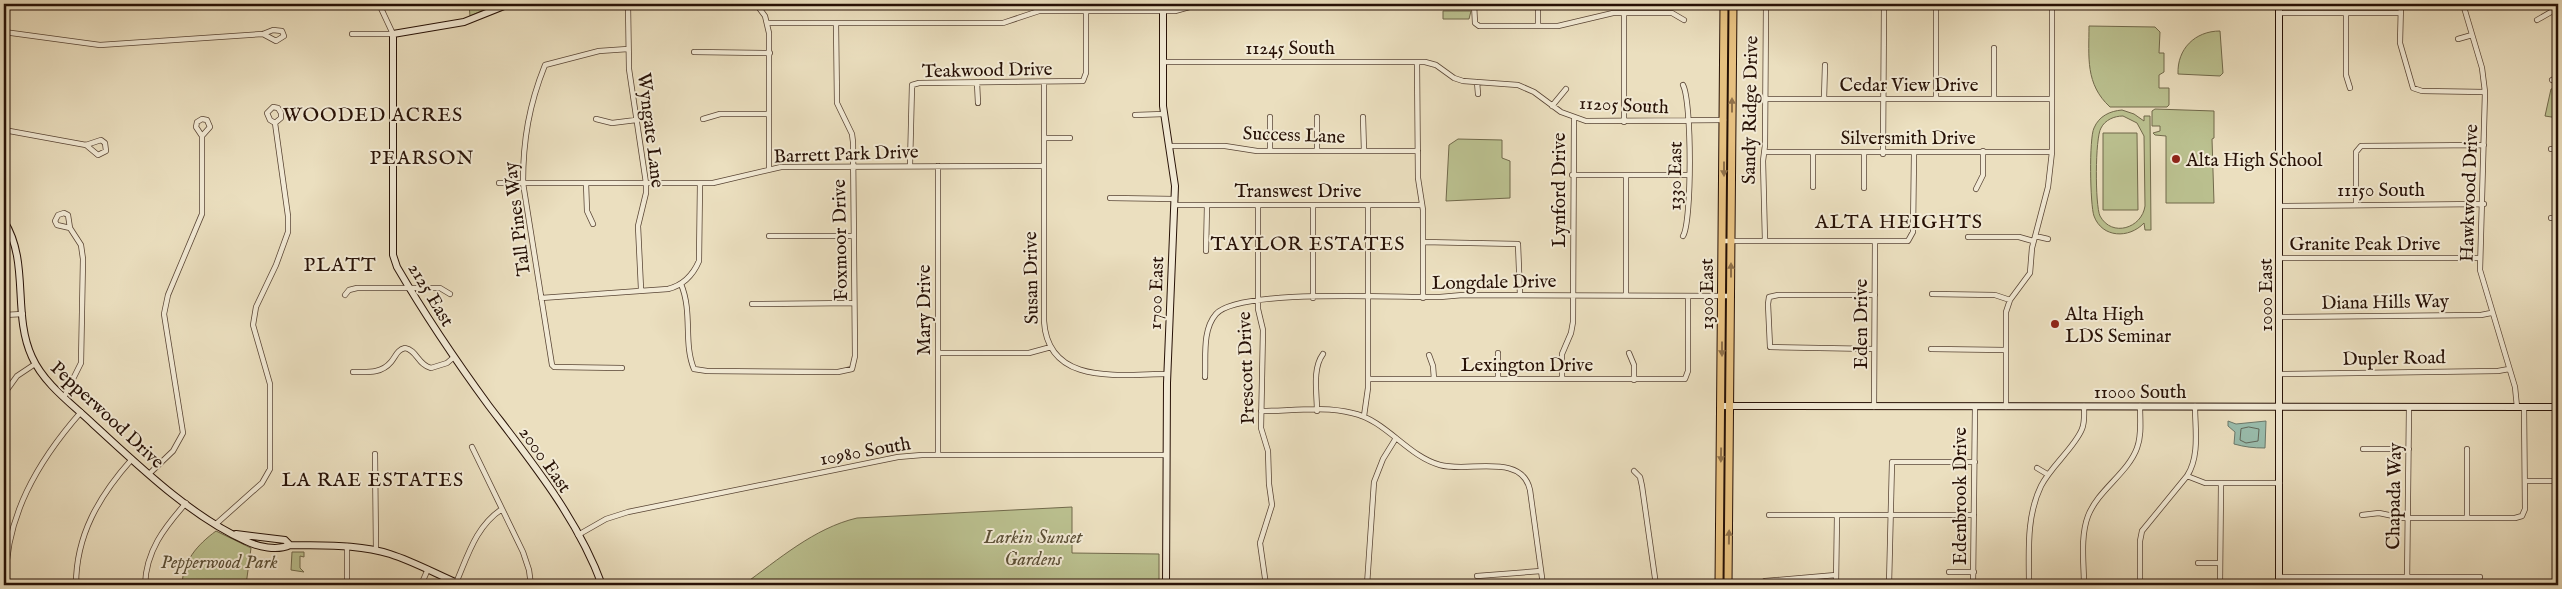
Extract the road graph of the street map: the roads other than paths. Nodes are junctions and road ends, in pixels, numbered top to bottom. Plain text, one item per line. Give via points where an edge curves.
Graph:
1 (379, 4) edge
2 (509, 4) edge
3 (628, 4) edge
4 (756, 4) edge
5 (1163, 4) edge
6 (1200, 4) edge
7 (1474, 4) edge
8 (1538, 4) edge
9 (1724, 4) edge
10 (1733, 4) edge
11 (1821, 4) edge
12 (1884, 4) edge
13 (1936, 4) edge
14 (2052, 4) edge
15 (2279, 4) edge
16 (2401, 4) edge
17 (2462, 4) edge
18 (2558, 8) edge
19 (1086, 11) junction
20 (1163, 11) junction
21 (1624, 13) junction
22 (2279, 13) junction
23 (2346, 13) junction
24 (2400, 13) junction
25 (1684, 20) dead end
26 (2537, 20) dead end
27 (768, 23) junction
28 (836, 23) junction
29 (1538, 26) junction
30 (4, 32) edge
31 (263, 34) dead end
32 (352, 34) dead end
33 (392, 34) junction
34 (2472, 35) junction
35 (2458, 39) dead end
36 (1994, 48) dead end
37 (628, 49) junction
38 (694, 52) dead end
39 (770, 53) junction
40 (1163, 62) junction
41 (1417, 62) junction
42 (1825, 65) dead end
43 (2558, 77) edge
44 (2552, 80) dead end
45 (1478, 82) junction
46 (977, 83) junction
47 (1044, 83) junction
48 (1683, 85) dead end
49 (2350, 88) dead end
50 (1566, 90) dead end
51 (2485, 92) junction
52 (1478, 94) dead end
53 (1766, 99) junction
54 (1824, 99) junction
55 (1883, 99) junction
56 (1936, 99) junction
57 (1994, 99) junction
58 (2052, 99) junction
59 (978, 103) dead end
60 (1552, 106) junction
61 (769, 114) junction
62 (1164, 114) junction
63 (1135, 115) dead end
64 (1270, 117) dead end
65 (1316, 117) dead end
66 (1363, 117) dead end
67 (1574, 118) junction
68 (596, 119) dead end
69 (703, 119) dead end
70 (636, 120) junction
71 (1724, 120) junction
72 (1624, 122) junction
73 (1689, 122) junction
74 (275, 123) dead end
75 (4, 130) edge
76 (202, 136) dead end
77 (1044, 138) junction
78 (1070, 138) dead end
79 (86, 145) dead end
80 (2484, 145) junction
81 (1170, 146) junction
82 (2552, 149) dead end
83 (2558, 149) edge
84 (1270, 151) junction
85 (1316, 151) junction
86 (1364, 151) junction
87 (1418, 151) junction
88 (1983, 151) junction
89 (1765, 152) junction
90 (1813, 152) junction
91 (2052, 152) junction
92 (1864, 154) junction
93 (1883, 154) junction
94 (1914, 154) junction
95 (853, 166) junction
96 (910, 166) junction
97 (938, 166) junction
98 (1044, 166) junction
99 (769, 169) junction
100 (1572, 175) junction
101 (1626, 175) junction
102 (1689, 175) junction
103 (499, 183) dead end
104 (523, 183) junction
105 (586, 183) junction
106 (646, 183) junction
107 (700, 183) junction
108 (1813, 187) dead end
109 (1864, 188) dead end
110 (1976, 189) dead end
111 (1110, 198) dead end
112 (1175, 202) junction
113 (2356, 204) junction
114 (2484, 204) junction
115 (1207, 205) junction
116 (1258, 205) junction
117 (1313, 205) junction
118 (1368, 205) junction
119 (1422, 205) junction
120 (2280, 206) junction
121 (2550, 218) dead end
122 (2558, 218) edge
123 (4, 221) edge
124 (593, 224) dead end
125 (70, 228) dead end
126 (769, 236) dead end
127 (854, 236) junction
128 (1683, 236) dead end
129 (1968, 237) dead end
130 (2034, 238) junction
131 (2048, 238) dead end
132 (1723, 241) junction
133 (1731, 241) junction
134 (1765, 241) junction
135 (1876, 241) junction
136 (1423, 242) junction
137 (1206, 251) dead end
138 (2280, 258) junction
139 (2480, 258) junction
140 (681, 284) junction
141 (410, 288) junction
142 (641, 290) junction
143 (450, 294) dead end
144 (1932, 294) dead end
145 (345, 295) dead end
146 (1573, 295) junction
147 (1874, 295) junction
148 (1520, 296) junction
149 (1626, 296) junction
150 (1688, 296) junction
151 (1731, 296) junction
152 (1722, 297) junction
153 (540, 298) junction
154 (1313, 298) junction
155 (1367, 298) junction
156 (1423, 298) junction
157 (1258, 300) junction
158 (2010, 300) junction
159 (854, 303) junction
160 (752, 304) dead end
161 (2491, 313) junction
162 (23, 314) junction
163 (4, 315) edge
164 (2280, 317) junction
165 (1051, 347) junction
166 (1874, 349) junction
167 (1931, 349) dead end
168 (2006, 350) junction
169 (938, 353) junction
170 (1498, 353) dead end
171 (1629, 353) dead end
172 (1323, 354) dead end
173 (1429, 355) dead end
174 (454, 357) junction
175 (35, 364) junction
176 (622, 368) dead end
177 (2509, 369) junction
178 (353, 372) dead end
179 (1167, 374) junction
180 (2280, 374) junction
181 (1205, 377) dead end
182 (1368, 379) junction
183 (1434, 379) junction
184 (1498, 379) junction
185 (1562, 380) junction
186 (1634, 380) junction
187 (4, 394) edge
188 (64, 397) junction
189 (1722, 406) junction
190 (1730, 406) junction
191 (2006, 406) junction
192 (2084, 406) junction
193 (2140, 406) junction
194 (2195, 406) junction
195 (1874, 407) junction
196 (1975, 407) junction
197 (2280, 407) junction
198 (2409, 407) junction
199 (2517, 407) junction
200 (2524, 407) junction
201 (2558, 407) edge
202 (1261, 411) junction
203 (1317, 411) junction
204 (81, 412) junction
205 (1364, 416) junction
206 (1396, 438) junction
207 (472, 447) dead end
208 (2364, 449) dead end
209 (2409, 449) junction
210 (2467, 449) dead end
211 (375, 454) dead end
212 (938, 455) junction
213 (1166, 455) junction
214 (132, 459) junction
215 (1975, 462) junction
216 (2037, 468) dead end
217 (1634, 471) dead end
218 (149, 474) junction
219 (2047, 474) junction
220 (2187, 476) junction
221 (2525, 481) junction
222 (2558, 481) edge
223 (2280, 483) junction
224 (2220, 484) junction
225 (186, 503) junction
226 (502, 509) junction
227 (1890, 514) junction
228 (1768, 515) dead end
229 (1837, 515) junction
230 (1974, 515) junction
231 (2362, 515) dead end
232 (2409, 518) junction
233 (2467, 518) junction
234 (216, 524) junction
235 (578, 535) junction
236 (347, 546) junction
237 (376, 550) junction
238 (2198, 563) dead end
239 (2220, 563) junction
240 (428, 569) junction
241 (1541, 571) junction
242 (1949, 572) dead end
243 (1974, 572) junction
244 (1836, 575) junction
245 (1477, 576) dead end
246 (2279, 577) junction
247 (2407, 577) junction
248 (2480, 577) dead end
249 (1765, 581) dead end
250 (459, 584) edge
251 (6, 585) edge
252 (76, 585) edge
253 (145, 585) edge
254 (347, 585) edge
255 (421, 585) edge
256 (531, 585) edge
257 (602, 585) edge
258 (1166, 585) edge
259 (1266, 585) edge
260 (1367, 585) edge
261 (1543, 585) edge
262 (1656, 585) edge
263 (1719, 585) edge
264 (1728, 585) edge
265 (1836, 585) edge
266 (1889, 585) edge
267 (1974, 585) edge
268 (2029, 585) edge
269 (2084, 585) edge
270 (2140, 585) edge
271 (2220, 585) edge
272 (2279, 585) edge
273 (2407, 585) edge

1 - 33 street
2 - 33 street via 464,22
3 - 37 street, Wyngate Lane
4 - 27 street
5 - 20 street, 1700 East
6 - 20 street
7 - 29 street via 1475,25
8 - 29 street
9 - 71 main road, 1300 East
133 -> 10 main road, 1300 East
11 - 53 street, Sandy Ridge Drive via 1766,4
12 - 55 street
13 - 56 street
14 - 58 street
15 - 22 street, 1000 East
16 - 24 street
17 - 34 street, Hawkwood Drive
18 - 26 street
19 - 20 street
19 - 28 street via 1039,11 1003,24
19 - 47 street, Teakwood Drive via 1086,73 1083,81
20 - 40 street, 1700 East
21 - 25 street via 1672,13
21 - 29 street via 1605,14 1558,26
21 - 72 street
22 - 23 street
22 - 120 street, 1000 East
23 - 24 street
23 - 49 street via 2346,75
24 - 51 street via 2401,51 2412,86 2417,91
27 - 28 street
27 - 39 street
28 - 95 street, Foxmoor Drive via 836,95 852,134
30 - 31 street via 100,45
32 - 33 street
33 - 141 street, 2125 East via 393,247 395,261
34 - 35 street
34 - 51 street, Hawkwood Drive
36 - 57 street
37 - 70 street, Wyngate Lane
37 - 104 street, Tall Pines Way via 599,51 545,65 531,101 526,126
38 - 39 street
39 - 61 street
40 - 41 street, 11245 South
40 - 62 street, 1700 East
41 - 45 street, 11205 South via 1436,65 1459,80
41 - 87 street
42 - 54 street
43 - 44 street
45 - 52 street
45 - 60 street, 11205 South via 1518,85
46 - 47 street, Teakwood Drive
46 - 59 street
46 - 96 street, Teakwood Drive via 912,85
47 - 77 street, Susan Drive
48 - 73 street, 1330 East
50 - 60 street
51 - 80 street, Hawkwood Drive
53 - 54 street, Cedar View Drive
53 - 89 street, Sandy Ridge Drive
54 - 55 street, Cedar View Drive
55 - 56 street, Cedar View Drive
55 - 93 street
56 - 57 street, Cedar View Drive
57 - 58 street, Cedar View Drive
58 - 91 street
60 - 67 street, 11205 South
61 - 69 street via 720,114
61 - 99 street
62 - 63 street
62 - 81 street, 1700 East
64 - 84 street
65 - 85 street
66 - 86 street
67 - 72 street, 11205 South
67 - 100 street, Lynford Drive
68 - 70 street via 612,123
70 - 106 street, Wyngate Lane
71 - 73 street, 11205 South
71 -> 132 main road, 1300 East
72 - 73 street, 11205 South
73 - 102 street, 1330 East
74 - 234 street via 288,232 256,307 253,325 270,384 270,469 262,483
75 - 79 street
76 - 218 street via 202,214 168,295 164,314 183,433 173,451
77 - 78 street
77 - 98 street, Susan Drive
80 - 113 street via 2363,145 2358,148
80 - 114 street, Hawkwood Drive
81 - 84 street, Success Lane via 1225,146
81 - 112 street, 1700 East
82 - 83 street
84 - 85 street, Success Lane
85 - 86 street, Success Lane
86 - 87 street, Success Lane
87 - 119 street
88 - 91 street, Silversmith Drive
88 - 94 street, Silversmith Drive
88 - 110 street via 1983,175
89 - 90 street, Silversmith Drive
89 - 134 street, Sandy Ridge Drive
90 - 92 street, Silversmith Drive
90 - 108 street
91 - 130 street via 2048,187
92 - 93 street, Silversmith Drive
92 - 109 street
93 - 94 street, Silversmith Drive
94 - 135 street via 1912,236 1908,241
95 - 96 street, Barrett Park Drive
95 - 99 street, Barrett Park Drive
95 - 127 street, Foxmoor Drive
96 - 97 street, Barrett Park Drive
97 - 98 street, Barrett Park Drive
97 - 169 street, Mary Drive
98 - 165 street, Susan Drive via 1044,321
99 - 107 street, Barrett Park Drive via 727,182
100 - 101 street
100 - 146 street, Lynford Drive
101 - 102 street
101 - 149 street
102 - 128 street, 1330 East via 1688,222
103 - 104 street, Barrett Park Drive
104 - 105 street, Barrett Park Drive
104 - 153 street, Tall Pines Way
105 - 106 street, Barrett Park Drive
105 - 124 street via 587,211
106 - 107 street, Barrett Park Drive
106 - 142 street, Wyngate Lane via 638,226
107 - 140 street via 699,261 696,270
111 - 112 street
112 - 115 street, Transwest Drive
112 - 179 street, 1700 East
113 - 114 street, 11150 South
113 - 120 street, 11150 South
114 - 139 street, Hawkwood Drive
115 - 116 street, Transwest Drive
115 - 137 street
116 - 117 street, Transwest Drive
116 - 157 street, Prescott Drive
117 - 118 street, Transwest Drive
117 - 154 street
118 - 119 street, Transwest Drive
118 - 155 street
119 - 136 street
120 - 138 street, 1000 East
121 - 122 street
123 - 162 street, Pepperwood Drive via 15,244
125 - 188 street via 79,240 83,259 82,364
126 - 127 street
127 - 159 street, Foxmoor Drive
129 - 130 street
130 - 131 street
130 - 158 street via 2030,273
132 - 133 street
132 - 152 main road, 1300 East
133 - 134 street
151 -> 133 main road, 1300 East
134 - 135 street
135 - 147 street, Eden Drive
136 - 148 street via 1518,244
136 - 156 street
138 - 139 street, Granite Peak Drive
138 - 164 street, 1000 East
139 - 161 street, Hawkwood Drive via 2481,278
140 - 142 street via 668,289
140 - 159 street, Foxmoor Drive via 689,310 694,369 707,372 852,370 855,356
141 - 143 street via 440,288
141 - 145 street via 357,288
141 - 174 street, 2125 East
142 - 153 street
144 - 158 street via 1989,294
146 - 148 street, Longdale Drive
146 - 149 street, Longdale Drive
146 - 185 street, Lynford Drive via 1572,328 1562,354
147 - 166 street, Eden Drive
147 - 166 street via 1769,297 1770,347
148 - 156 street, Longdale Drive
149 - 150 street, Longdale Drive
150 - 152 street, Longdale Drive
150 - 186 street, Lexington Drive via 1687,378
151 - 152 street, Longdale Drive
151 - 190 main road, 1300 East
152 -> 189 main road, 1300 East
153 - 176 street, Tall Pines Way via 550,360 554,367
154 - 155 street, Longdale Drive
154 - 157 street, Longdale Drive
155 - 156 street, Longdale Drive
155 - 182 street
157 - 181 street, Longdale Drive via 1230,305 1212,320 1206,336
157 - 202 street, Prescott Drive via 1263,330
158 - 168 street via 2006,312
159 - 160 street
161 - 164 street, Diana Hills Way
161 - 177 street, Hawkwood Drive
162 - 163 street
162 - 175 street, Pepperwood Drive via 28,349
164 - 180 street, 1000 East
165 - 169 street via 1029,353
165 - 179 street, Susan Drive via 1066,363 1082,372
166 - 195 street, Eden Drive
167 - 168 street
168 - 191 street
169 - 212 street, Mary Drive
170 - 184 street
171 - 186 street via 1634,365
172 - 203 street via 1317,369
173 - 183 street
174 - 178 street via 431,368 424,366 412,350 405,348 398,351 383,369
174 - 235 street, 2000 East via 520,447
175 - 187 street via 17,376
175 - 188 street, Pepperwood Drive
177 - 180 street, Dupler Road
177 - 199 street, Hawkwood Drive
179 - 213 street, 1700 East
180 - 197 street, 1000 East
182 - 183 street, Lexington Drive
182 - 205 street
183 - 184 street, Lexington Drive
184 - 185 street, Lexington Drive
185 - 186 street, Lexington Drive
188 - 204 street, Pepperwood Drive
189 - 190 street, 11000 South
189 -> 263 main road, 1300 East
190 - 195 street, 11000 South
264 -> 190 main road, 1300 East
191 - 192 street, 11000 South
191 - 196 street, 11000 South
192 - 193 street, 11000 South
192 - 219 street via 2084,424 2080,434
193 - 194 street, 11000 South
193 - 269 street via 2140,435 2134,454 2097,500 2088,517 2084,536
194 - 197 street, 11000 South
194 - 220 street via 2195,454
195 - 196 street, 11000 South
196 - 215 street, Edenbrook Drive
197 - 198 street, 11000 South
197 - 223 street, 1000 East
198 - 199 street, 11000 South
198 - 209 street, Chapada Way
199 - 200 street, 11000 South
200 - 201 street, 11000 South
200 - 221 street
202 - 203 street
202 - 259 street, Prescott Drive via 1272,505 1260,543
203 - 205 street via 1341,411
204 - 214 street, Pepperwood Drive
204 - 251 street via 50,448 25,495 12,535
205 - 206 street
206 - 241 street via 1440,465 1506,467 1521,472 1530,490
206 - 260 street via 1383,458 1374,482
207 - 226 street
208 - 209 street
209 - 232 street, Chapada Way
210 - 233 street
211 - 237 street
212 - 213 street, 10980 South
212 - 235 street, 10980 South via 898,457 628,512
213 - 258 street, 1700 East
214 - 218 street, Pepperwood Drive
214 - 252 street via 103,494 86,527 77,562
215 - 227 street via 1892,462
215 - 230 street, Edenbrook Drive
216 - 219 street
217 - 262 street via 1642,486
218 - 225 street, Pepperwood Drive
219 - 268 street via 2032,510
220 - 224 street via 2200,483
220 - 270 street via 2142,531
221 - 222 street
221 - 233 street via 2522,516
223 - 224 street
223 - 246 street, 1000 East
224 - 239 street
225 - 234 street, Pepperwood Drive
225 - 253 street via 159,535 148,562
226 - 250 street via 489,517 480,529
226 - 256 street via 527,562
227 - 229 street
227 - 230 street
227 - 266 street
228 - 229 street
229 - 244 street
230 - 243 street, Edenbrook Drive
231 - 232 street via 2379,513
232 - 233 street
232 - 247 street, Chapada Way
234 - 236 street, Pepperwood Drive via 234,533 285,540 290,545
235 - 257 street, 2000 East
236 - 237 street, Pepperwood Drive
236 - 254 street
237 - 240 street, Pepperwood Drive
238 - 239 street
239 - 271 street
240 - 250 street, Pepperwood Drive
240 - 255 street
241 - 245 street
241 - 261 street
242 - 243 street
243 - 267 street, Edenbrook Drive
244 - 249 street
244 - 265 street
246 - 247 street
246 - 272 street, 1000 East
247 - 248 street
247 - 273 street, Chapada Way

